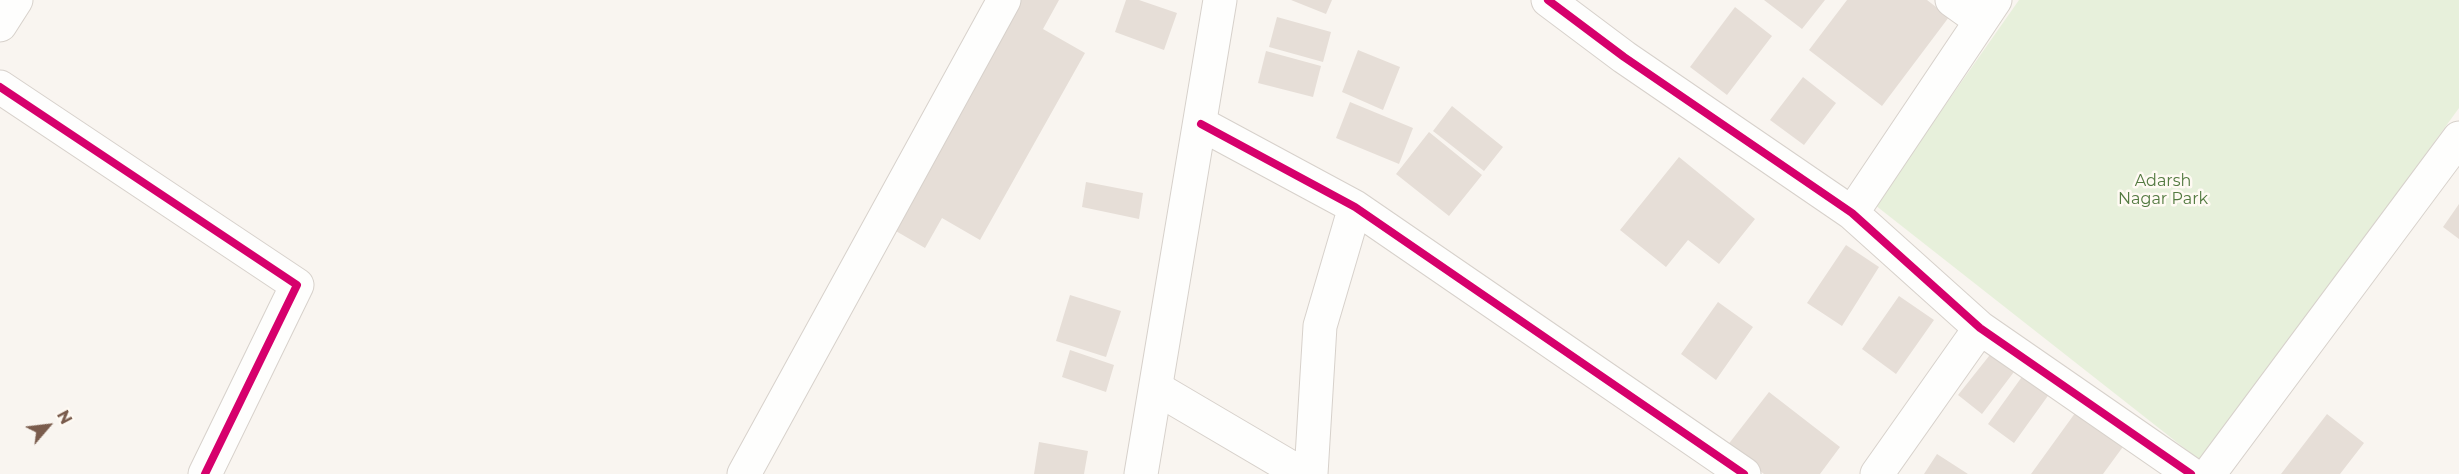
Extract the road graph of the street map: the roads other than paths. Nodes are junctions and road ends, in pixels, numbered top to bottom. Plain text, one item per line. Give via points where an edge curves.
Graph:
1 (15, 0) edge
2 (1004, 0) edge
3 (1220, 0) edge
4 (1548, 0) edge
5 (1952, 0) edge
6 (1988, 10) edge
7 (0, 25) edge
8 (0, 87) edge
9 (1201, 124) junction
10 (2459, 138) edge
11 (1355, 207) junction
12 (1852, 213) junction
13 (1980, 328) junction
14 (1156, 388) junction
15 (205, 474) edge
16 (744, 474) edge
17 (1141, 474) edge
18 (1302, 474) edge
19 (1311, 474) edge
20 (1744, 474) edge
21 (1877, 474) edge
22 (2191, 474) edge
23 (2209, 474) edge

1 - 7 street
2 - 16 street
3 - 9 street
4 - 12 street via 1624,57
5 - 6 street
6 - 12 street
8 - 15 street via 297,285
9 - 11 street
9 - 14 street
10 - 23 street
11 - 19 street via 1320,326
11 - 20 street
12 - 13 street
13 - 21 street
13 - 22 street
14 - 17 street
14 - 18 street

